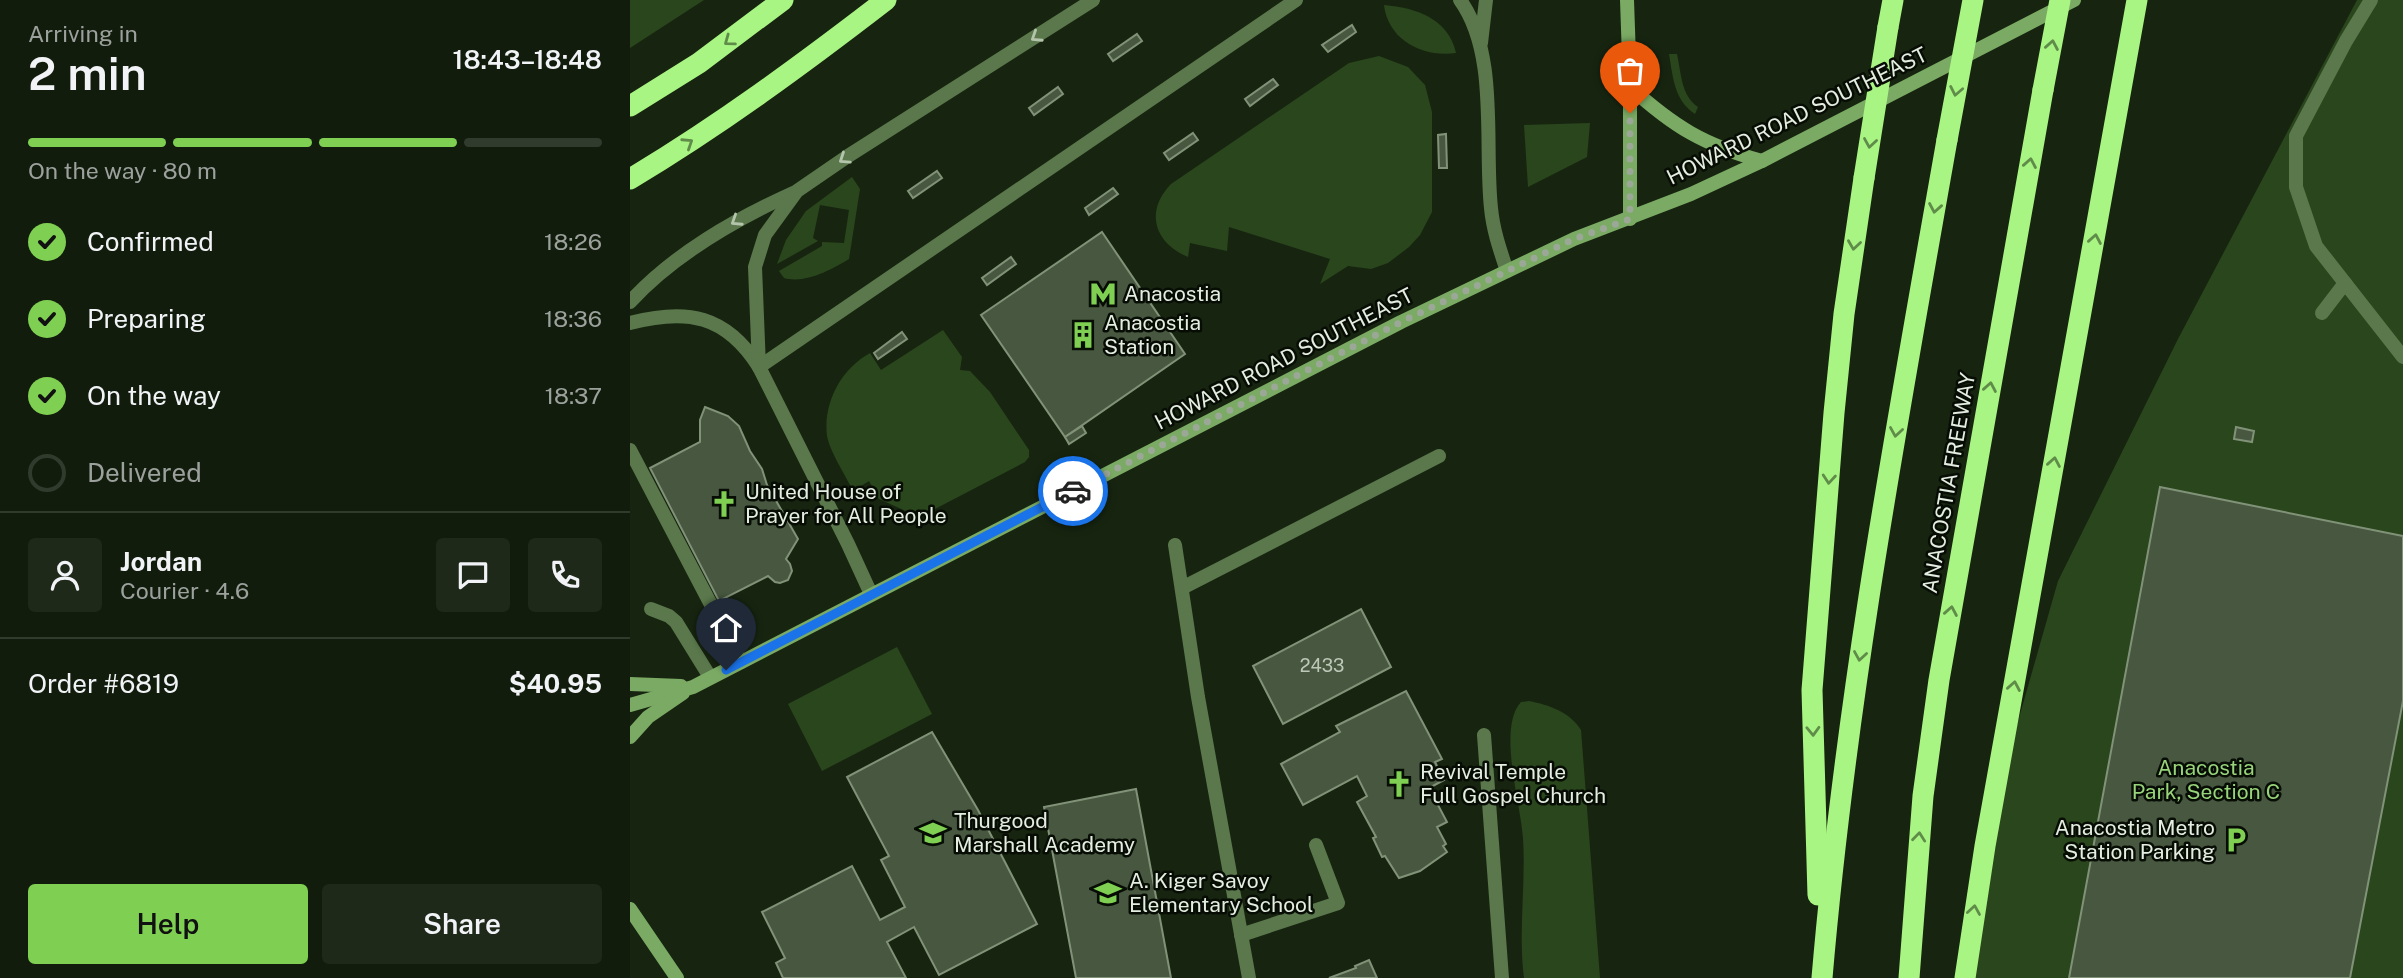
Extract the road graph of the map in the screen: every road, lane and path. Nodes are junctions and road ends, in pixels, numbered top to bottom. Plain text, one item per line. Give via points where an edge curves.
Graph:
1 (783, 0) edge
2 (886, 0) edge
3 (1093, 0) edge
4 (1296, 0) edge
5 (1460, 0) edge
6 (1486, 0) edge
7 (1627, 0) edge
8 (1893, 0) edge
9 (1973, 0) edge
10 (2060, 0) edge
11 (2074, 0) edge
12 (2137, 0) edge
13 (2371, 0) edge
14 (1480, 52) junction
15 (1630, 87) junction
16 (630, 106) edge
17 (1762, 161) junction
18 (630, 179) edge
19 (797, 191) junction
20 (1630, 219) junction
21 (1507, 271) junction
22 (2345, 283) junction
23 (630, 302) edge
24 (2322, 313) dead end
25 (630, 323) edge
26 (2403, 357) edge
27 (759, 367) junction
28 (630, 450) edge
29 (1439, 456) dead end
30 (1175, 545) dead end
31 (1182, 588) junction
32 (871, 594) junction
33 (651, 609) dead end
34 (741, 662) junction
35 (710, 677) junction
36 (630, 684) edge
37 (693, 687) junction
38 (630, 705) edge
39 (1484, 736) dead end
40 (630, 737) edge
41 (1316, 845) dead end
42 (630, 909) edge
43 (1241, 935) junction
44 (677, 978) edge
45 (1249, 978) edge
46 (1502, 978) edge
47 (1822, 978) edge
48 (1909, 978) edge
49 (1965, 978) edge

1 -> 16 highway via 699,63
18 -> 2 highway via 763,93
3 -> 19 street
4 - 27 street
5 - 14 street
6 - 14 street
7 - 15 main road
8 -> 47 highway, bridge via 1843,326 1812,690
9 -> 47 highway, bridge via 1897,421 1852,710
48 -> 10 highway, ANACOSTIA FREEWAY, bridge via 1922,808 1939,680
11 - 17 main road, HOWARD ROAD SOUTHEAST
49 -> 12 highway
13 - 22 street via 2296,136 2300,199 2316,246
14 - 21 street via 1486,87 1490,208
15 - 17 main road via 1692,135
15 - 20 main road
17 - 20 main road, HOWARD ROAD SOUTHEAST
19 -> 23 street via 744,215 647,284
19 - 27 street via 765,235 755,267
20 - 21 main road, HOWARD ROAD SOUTHEAST
21 - 32 main road, HOWARD ROAD SOUTHEAST
22 - 24 street
22 - 26 street
25 - 27 street via 674,315 702,319 735,338
27 - 32 street
28 - 34 street
29 - 31 street
30 - 31 street
31 - 43 street
32 - 34 main road, HOWARD ROAD SOUTHEAST
33 - 35 street via 676,622
34 - 35 main road, HOWARD ROAD SOUTHEAST
35 - 37 main road, HOWARD ROAD SOUTHEAST
36 - 37 main road
37 - 38 main road, HOWARD ROAD SOUTHEAST
37 - 40 main road via 648,717
39 - 46 street
41 - 43 street via 1338,904
42 - 44 main road
43 - 45 street

